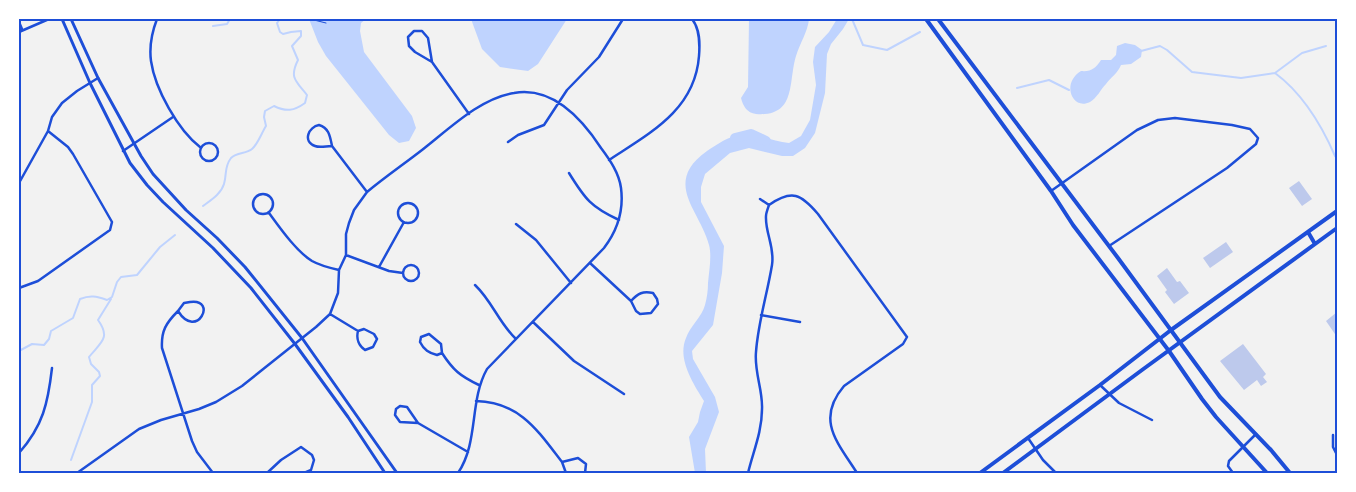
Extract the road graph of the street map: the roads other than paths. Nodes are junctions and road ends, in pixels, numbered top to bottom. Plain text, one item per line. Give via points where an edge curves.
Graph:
1 (49, 19) edge
2 (62, 19) edge
3 (70, 19) edge
4 (157, 19) edge
5 (623, 19) edge
6 (692, 19) edge
7 (926, 19) edge
8 (938, 19) edge
9 (19, 22) edge
10 (22, 29) junction
11 (19, 32) edge
12 (432, 62) junction
13 (98, 78) junction
14 (90, 83) junction
15 (559, 103) junction
16 (469, 114) junction
17 (173, 117) junction
18 (1011, 118) junction
19 (1003, 124) junction
20 (48, 131) junction
21 (508, 142) dead end
22 (134, 144) junction
23 (332, 146) junction
24 (200, 147) junction
25 (123, 151) junction
26 (609, 160) junction
27 (569, 173) dead end
28 (1061, 182) junction
29 (19, 183) edge
30 (1051, 191) junction
31 (367, 192) junction
32 (760, 199) dead end
33 (769, 205) junction
34 (1337, 211) edge
35 (269, 213) junction
36 (619, 220) junction
37 (404, 222) junction
38 (516, 224) dead end
39 (1337, 228) edge
40 (1308, 232) junction
41 (1315, 244) junction
42 (1109, 246) junction
43 (346, 255) junction
44 (590, 263) junction
45 (379, 267) junction
46 (339, 270) junction
47 (403, 273) junction
48 (571, 283) junction
49 (475, 285) dead end
50 (19, 288) edge
51 (631, 301) junction
52 (178, 311) junction
53 (330, 314) junction
54 (761, 315) junction
55 (533, 322) junction
56 (800, 322) dead end
57 (1171, 330) junction
58 (358, 331) junction
59 (302, 338) junction
60 (516, 339) junction
61 (1159, 339) junction
62 (1180, 343) junction
63 (295, 344) junction
64 (1169, 351) junction
65 (442, 353) junction
66 (52, 368) dead end
67 (480, 385) junction
68 (1100, 385) junction
69 (624, 394) dead end
70 (1110, 395) junction
71 (476, 401) junction
72 (184, 414) junction
73 (1152, 420) dead end
74 (418, 423) junction
75 (1256, 434) junction
76 (1333, 435) dead end
77 (1028, 438) junction
78 (1243, 446) junction
79 (1036, 449) junction
80 (468, 452) junction
81 (19, 453) edge
82 (1337, 455) edge
83 (562, 462) junction
84 (77, 473) edge
85 (213, 473) edge
86 (267, 473) edge
87 (304, 473) edge
88 (385, 473) edge
89 (397, 473) edge
90 (458, 473) edge
91 (566, 473) edge
92 (585, 473) edge
93 (748, 473) edge
94 (857, 473) edge
95 (980, 473) edge
96 (1003, 473) edge
97 (1056, 473) edge
98 (1234, 473) edge
99 (1267, 473) edge
100 (1290, 473) edge

1 - 10 street
2 - 14 street
3 - 13 street
4 - 17 street via 152,32 151,62
5 - 15 street via 599,56
6 - 26 street via 698,30 699,58 683,101 666,121
7 - 19 main road
8 - 18 main road
9 - 10 street
10 - 11 street
12 - 12 street via 428,38 422,31 414,31 408,37 409,46
12 - 16 street
13 - 14 street
13 - 22 street
14 - 20 street via 62,103 52,117
14 - 25 street
15 - 16 street via 533,92 515,92 496,98
15 - 21 street via 544,125
15 - 26 street via 582,122
16 - 31 street
17 - 22 street
17 - 24 street
18 - 19 main road
18 - 28 main road
19 - 30 main road
20 - 29 street
20 - 50 street via 73,154 112,222 110,230 38,281
22 - 25 street
22 - 59 street via 169,193 245,267
23 - 23 street via 324,127 314,126 310,130 308,135 312,144
23 - 31 street
24 - 24 street via 201,158 206,161 211,162 217,156 218,151 213,144
25 - 63 street via 147,185 230,265
26 - 36 street via 621,187
27 - 36 street via 587,200
28 - 30 street
28 - 42 main road
28 - 42 street via 1137,130 1158,120 1176,118 1232,125 1250,129 1257,135 1256,144 1227,168
30 - 61 main road via 1072,225
31 - 43 street via 349,223
32 - 33 street
33 - 54 street via 766,216 773,249 772,265
33 - 94 street via 787,195 805,199 906,337 903,344 844,386 832,404 830,428
34 - 40 main road
35 - 35 street via 273,201 267,195 254,199 254,208 260,214
35 - 46 street via 306,256 325,267
36 - 44 street via 610,240
37 - 37 street via 415,220 418,213 414,206 406,204 399,208 398,216
37 - 45 street
38 - 48 street via 536,240
39 - 41 main road
40 - 41 main road
40 - 57 main road
41 - 62 main road
42 - 57 main road
43 - 45 street
43 - 46 street
44 - 48 street
44 - 51 street
45 - 47 street
46 - 53 street via 338,292
47 - 47 street via 406,280 413,281 419,273 413,266 406,267
48 - 55 street
49 - 60 street
51 - 51 street via 640,314 651,313 658,304 654,293 648,292 636,295
52 - 52 street via 192,322 202,318 204,313 200,304 195,302 184,303
52 - 72 street via 163,329 162,342 165,361
53 - 58 street
53 - 59 street
54 - 56 street
54 - 93 street via 755,355 762,410
55 - 60 street
55 - 69 street via 574,361
57 - 61 main road
57 - 62 main road
58 - 58 street via 364,329 374,334 373,347 365,350 360,346
59 - 63 street
59 - 89 street
60 - 67 street via 493,362
61 - 64 main road
61 - 68 main road
62 - 64 main road
62 - 75 main road via 1220,397
63 - 72 street via 242,386 216,402
63 - 88 street
64 - 70 main road
64 - 78 main road via 1206,405
65 - 65 street via 437,340 429,334 421,337 420,342 426,351 437,355
65 - 67 street via 453,369
66 - 81 street via 49,392 38,428
67 - 71 street
68 - 70 street
68 - 77 main road
70 - 73 street
70 - 79 main road
71 - 80 street
71 - 83 street via 506,407 528,420
72 - 84 street via 139,429
72 - 85 street via 198,452
74 - 74 street via 400,422 395,416 396,409 407,407
74 - 80 street
75 - 78 street
75 - 100 main road
76 - 82 street
77 - 79 street
77 - 95 main road
78 - 98 street via 1229,461 1228,466
78 - 99 main road
79 - 96 main road
79 - 97 street
80 - 90 street
83 - 91 street
83 - 92 street via 578,458 586,464
86 - 87 street via 300,447 314,460 311,470

